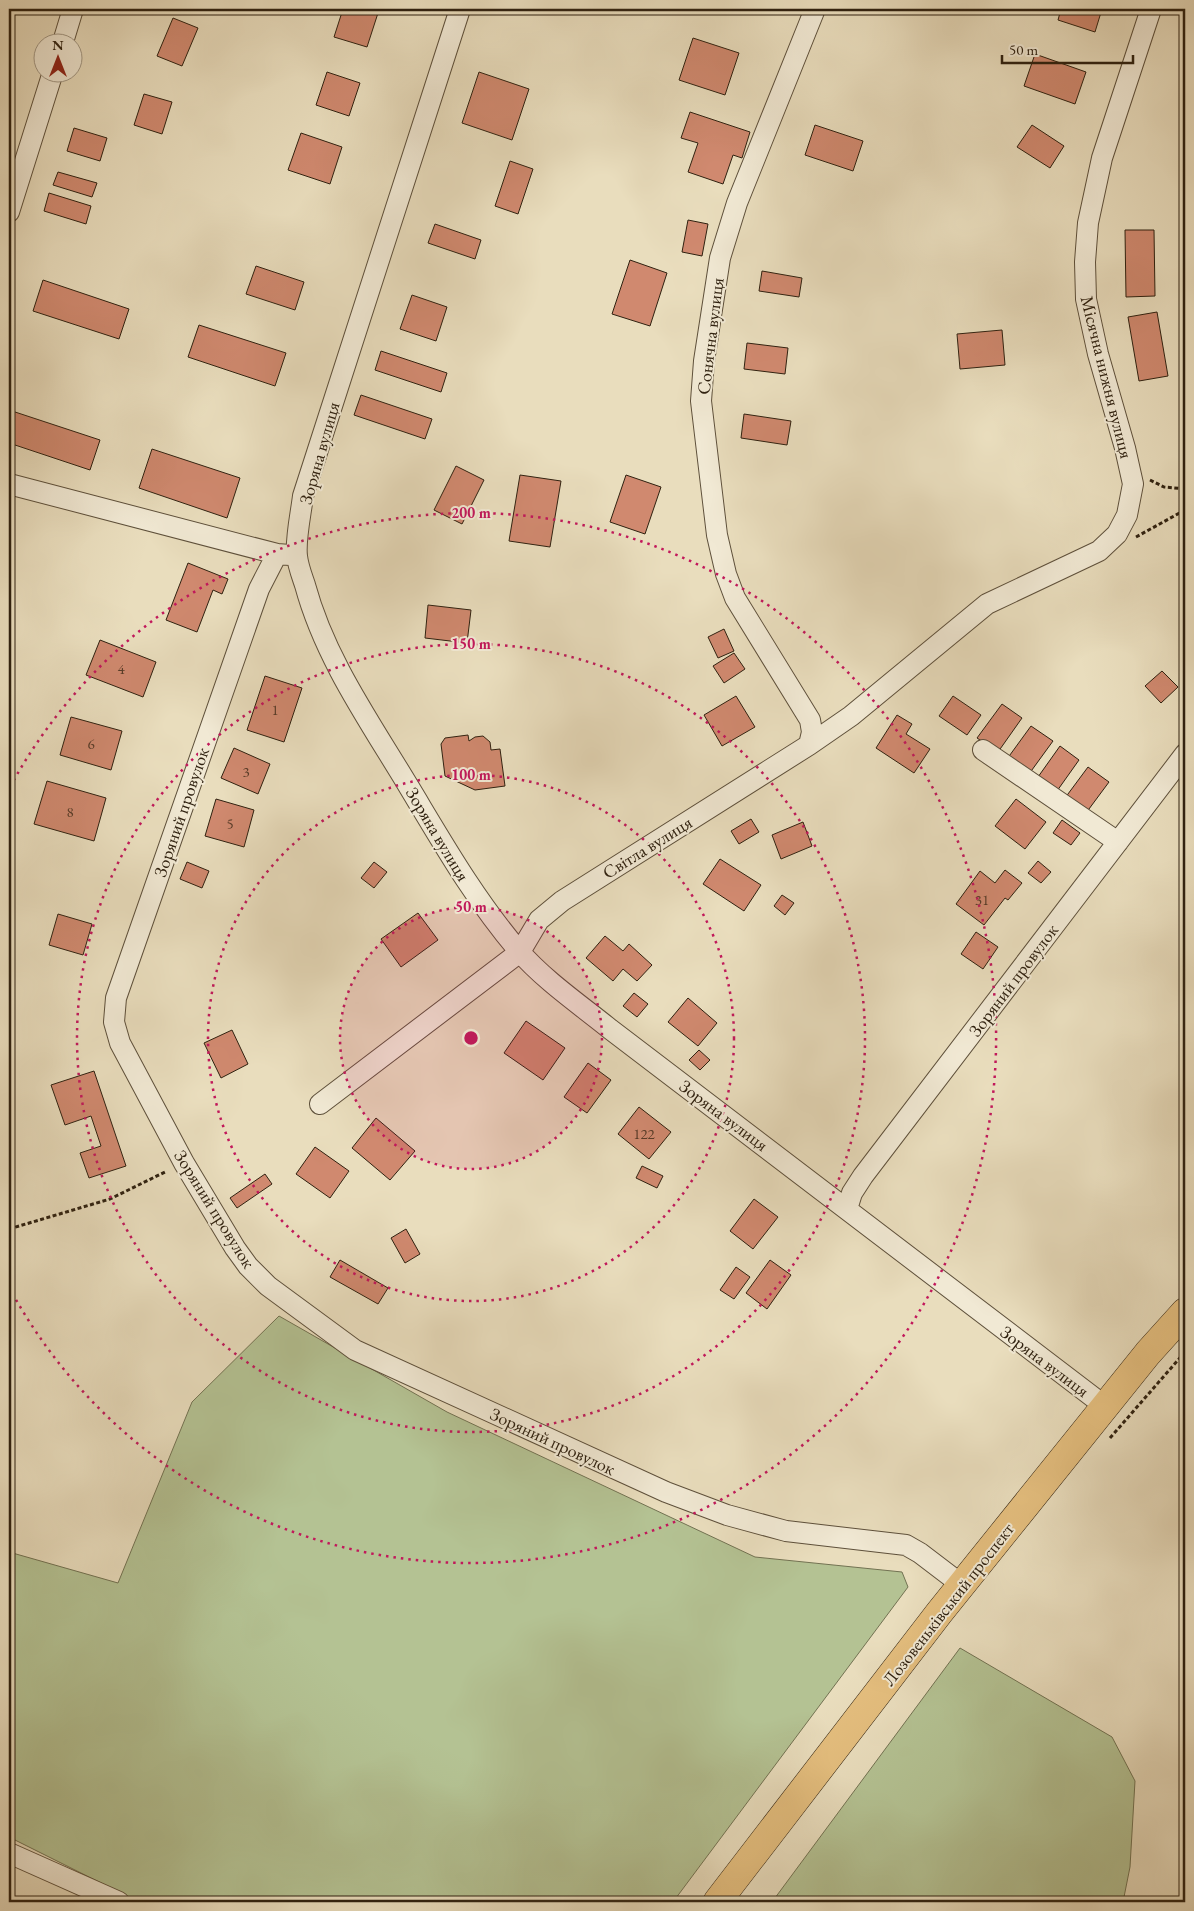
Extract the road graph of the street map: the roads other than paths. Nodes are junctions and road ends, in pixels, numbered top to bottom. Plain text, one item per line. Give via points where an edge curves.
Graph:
1 (73, 9) edge
2 (460, 9) edge
3 (815, 9) edge
4 (1151, 9) edge
5 (65, 32) edge
6 (50, 82) edge
7 (9, 212) edge
8 (9, 484) edge
9 (1133, 484) joint
10 (287, 555) junction
11 (809, 745) junction
12 (983, 750) dead end
13 (1185, 754) edge
14 (1118, 842) junction
15 (520, 952) junction
16 (320, 1104) dead end
17 (847, 1209) junction
18 (1185, 1312) edge
19 (1106, 1407) junction
20 (962, 1585) junction
21 (9, 1853) edge
22 (119, 1902) edge
23 (717, 1902) edge

1 - 5 street
2 - 10 street, Зоряна вулиця via 303,496
3 - 11 street, Сонячна вулиця via 737,203 720,258 704,361 702,401 717,535 726,574 735,598 810,720
4 - 9 street, Місячна нижня вулиця via 1102,158 1088,223 1085,262 1086,299
6 - 7 street
8 - 10 street
9 - 11 street, Світла вулиця via 1127,516 1117,534 1099,551 987,604 851,716
10 - 15 street, Зоряна вулиця via 321,633 356,700 441,842 483,906
10 - 20 street, Зоряний провулок via 259,589 116,998 114,1022 120,1043 184,1163 235,1248 268,1286 355,1350 666,1492 727,1515 786,1531 906,1545
11 - 15 street, Світла вулиця via 562,901 539,920
12 - 14 street
13 - 14 street, Зоряний провулок
14 - 17 street, Зоряний провулок via 863,1176
15 - 16 street, Світла вулиця
15 - 17 street, Зоряна вулиця via 596,1018
17 - 19 street, Зоряна вулиця
18 - 19 highway, Лозовеньківський проспект
19 - 20 highway, Лозовеньківський проспект
20 - 23 highway, Лозовеньківський проспект
21 - 22 street

